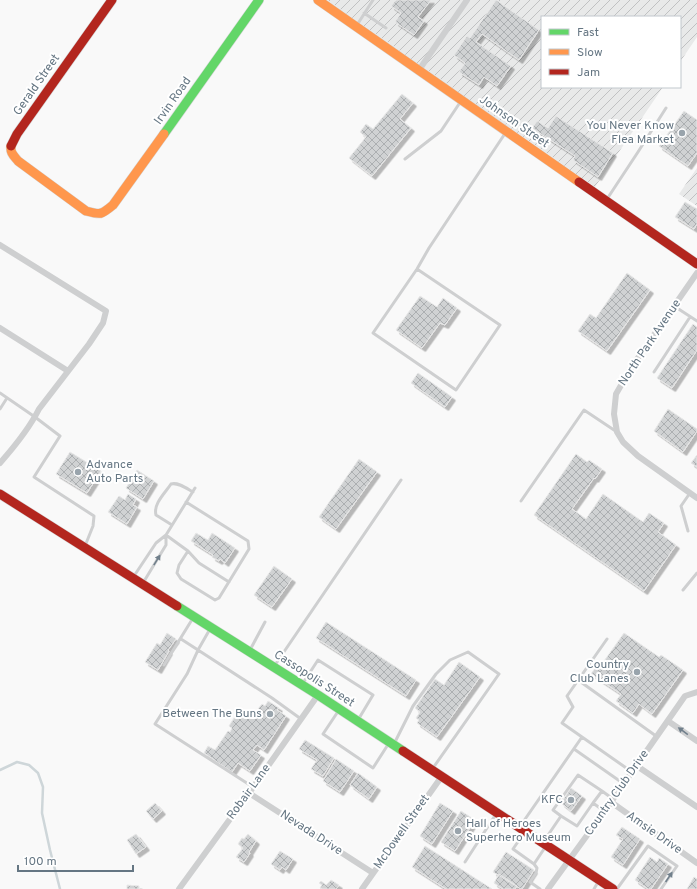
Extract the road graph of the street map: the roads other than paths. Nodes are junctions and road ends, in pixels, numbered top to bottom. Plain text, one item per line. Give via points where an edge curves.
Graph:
1 (112, 0) edge
2 (259, 0) edge
3 (318, 0) edge
4 (373, 0) edge
5 (468, 0) edge
6 (364, 13) junction
7 (356, 26) junction
8 (386, 28) dead end
9 (419, 70) junction
10 (462, 100) junction
11 (666, 108) dead end
12 (507, 131) junction
13 (405, 159) dead end
14 (606, 200) junction
15 (103, 213) joint
16 (0, 245) edge
17 (697, 264) edge
18 (417, 269) junction
19 (697, 273) edge
20 (674, 306) junction
21 (690, 317) junction
22 (697, 321) edge
23 (0, 328) edge
24 (68, 371) junction
25 (654, 372) dead end
26 (0, 393) edge
27 (7, 398) junction
28 (0, 409) edge
29 (35, 417) junction
30 (617, 432) junction
31 (0, 463) edge
32 (401, 480) dead end
33 (195, 488) dead end
34 (193, 492) junction
35 (690, 493) junction
36 (0, 494) edge
37 (697, 498) edge
38 (522, 501) dead end
39 (186, 502) junction
40 (172, 525) junction
41 (688, 531) dead end
42 (166, 535) junction
43 (84, 547) junction
44 (188, 551) junction
45 (697, 573) edge
46 (133, 578) junction
47 (229, 582) junction
48 (142, 584) junction
49 (683, 590) dead end
50 (194, 617) junction
51 (265, 622) dead end
52 (211, 627) junction
53 (181, 639) junction
54 (607, 639) dead end
55 (198, 650) junction
56 (250, 652) junction
57 (164, 665) dead end
58 (274, 667) junction
59 (578, 680) junction
60 (302, 684) junction
61 (697, 692) edge
62 (318, 695) junction
63 (340, 709) junction
64 (301, 719) junction
65 (357, 720) junction
66 (668, 721) junction
67 (582, 737) junction
68 (656, 737) junction
69 (697, 742) edge
70 (392, 743) junction
71 (574, 749) junction
72 (637, 766) junction
73 (432, 770) junction
74 (632, 772) junction
75 (442, 776) junction
76 (624, 784) junction
77 (251, 790) junction
78 (602, 791) junction
79 (612, 800) junction
80 (593, 803) junction
81 (697, 807) edge
82 (497, 812) junction
83 (604, 812) junction
84 (561, 816) junction
85 (522, 829) junction
86 (545, 844) junction
87 (569, 860) junction
88 (465, 862) dead end
89 (697, 863) edge
90 (534, 864) junction
91 (373, 874) junction
92 (600, 880) junction
93 (179, 889) edge
94 (362, 889) edge
95 (540, 889) edge
96 (548, 889) edge
97 (594, 889) edge
98 (613, 889) edge
99 (617, 889) edge
100 (661, 889) edge

1 - 15 street, Gerald Street via 17,134 12,142 11,151 18,161 80,207 93,213
2 - 15 street, Irvin Road via 116,201
3 - 7 street, Johnson Street
4 - 6 lane
5 - 9 street
6 - 7 lane
6 - 8 lane
7 - 9 street, Johnson Street
9 - 10 street, Johnson Street
10 - 12 street, Johnson Street
10 - 13 lane via 441,131
11 - 14 lane
12 - 14 street, Johnson Street
12 - 18 lane
14 - 17 street, Johnson Street
16 - 24 street via 106,311 89,344
18 - 18 lane via 373,333 456,390 500,325
19 - 20 street, North Park Avenue
20 - 21 lane
20 - 30 street, North Park Avenue via 616,394 614,414
21 - 22 lane
21 - 25 lane
23 - 24 street
24 - 29 street
26 - 27 lane
27 - 28 lane
27 - 29 lane
29 - 31 street
29 - 43 lane via 60,436 34,476 94,516 93,526
30 - 35 street, North Park Avenue via 623,442 638,456
30 - 38 lane via 584,410
32 - 58 lane
33 - 34 lane
34 - 39 lane
34 - 40 lane via 179,484 171,484 155,507 156,515
35 - 37 street, North Park Avenue
35 - 41 lane via 681,506
36 - 43 street, Cassopolis Street
39 - 40 lane
39 - 47 lane via 248,541 250,549
40 - 42 lane
42 - 44 lane
42 - 46 lane via 156,543
48 -> 42 lane via 166,545
43 - 46 street, Cassopolis Street
44 - 47 lane via 199,563
44 - 47 lane via 177,573 181,579 215,600
45 - 49 lane
46 - 48 street, Cassopolis Street
48 - 50 street, Cassopolis Street
50 - 52 street, Cassopolis Street
50 - 53 lane
51 - 56 lane
52 - 55 lane
52 - 56 street, Cassopolis Street
53 - 55 lane
53 - 57 lane
54 - 59 lane
55 - 64 lane
55 - 77 lane via 194,662 155,724
56 - 58 street, Cassopolis Street
58 - 60 street, Cassopolis Street
59 - 67 lane via 567,696 573,707 562,723
59 - 68 lane
60 - 62 street, Cassopolis Street
60 - 65 lane via 318,660 367,691 373,695
61 - 66 street, Country Club Drive via 685,696
62 - 63 street, Cassopolis Street
62 - 64 street, Robair Lane
63 - 65 street, Cassopolis Street
63 - 70 lane via 323,734 373,768
64 - 77 street, Robair Lane
65 - 70 street, Cassopolis Street
66 - 68 street, Country Club Drive
69 -> 66 street
67 - 71 lane
67 - 74 lane
68 - 72 street, Country Club Drive
70 - 73 street, Cassopolis Street
70 - 73 lane via 413,706 436,674 450,660 468,652 499,674
71 - 76 lane
71 - 85 lane
72 - 74 street, Country Club Drive
72 - 81 street
73 - 75 street, Cassopolis Street
74 - 76 street, Country Club Drive
75 - 82 street, Cassopolis Street
75 - 91 street, McDowell Street
76 - 79 street, Country Club Drive
77 - 91 street, Nevada Drive
77 - 93 street, Robair Lane
78 - 79 lane
78 - 80 lane
78 - 84 lane via 578,775 553,810
79 - 83 street, Country Club Drive
79 - 89 street, Amsie Drive
80 - 83 lane
80 - 84 lane via 577,826
82 - 85 street, Cassopolis Street
82 - 88 lane
83 - 87 street, Country Club Drive
84 - 86 lane
85 - 86 street, Cassopolis Street
85 - 90 lane via 513,849
86 - 87 street, Cassopolis Street
86 - 90 lane
87 - 92 street, Cassopolis Street
87 - 96 street, Country Club Drive
90 - 95 lane via 537,868 536,873 530,882
91 - 94 street, McDowell Street
92 - 97 lane
92 - 98 street, Cassopolis Street
100 -> 99 lane via 677,866 648,846

